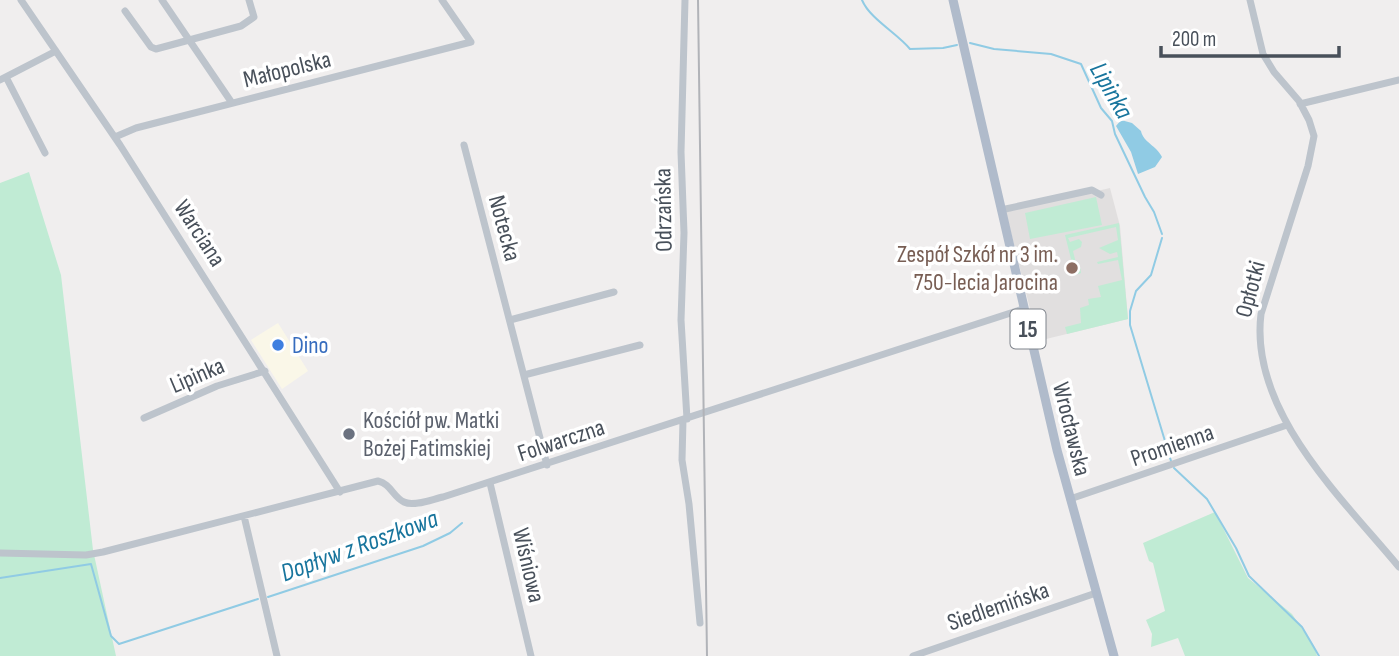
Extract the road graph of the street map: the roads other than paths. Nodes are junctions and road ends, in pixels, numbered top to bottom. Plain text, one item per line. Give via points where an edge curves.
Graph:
1 (21, 0) edge
2 (162, 0) edge
3 (442, 0) edge
4 (685, 0) edge
5 (953, 0) edge
6 (1250, 0) edge
7 (251, 4) edge
8 (125, 11) dead end
9 (190, 40) junction
10 (56, 51) junction
11 (3, 78) edge
12 (1399, 79) edge
13 (232, 103) junction
14 (1300, 104) junction
15 (115, 137) junction
16 (464, 145) dead end
17 (45, 153) dead end
18 (1101, 195) dead end
19 (1001, 210) junction
20 (614, 292) dead end
21 (1023, 309) junction
22 (510, 320) junction
23 (640, 345) dead end
24 (265, 370) junction
25 (524, 375) junction
26 (144, 418) dead end
27 (685, 420) junction
28 (1287, 425) junction
29 (547, 464) junction
30 (490, 483) junction
31 (340, 492) junction
32 (1070, 499) junction
33 (244, 516) junction
34 (0, 553) edge
35 (1399, 567) edge
36 (1096, 593) junction
37 (700, 623) dead end
38 (277, 656) edge
39 (531, 656) edge
40 (913, 656) edge
41 (1114, 656) edge

1 - 10 street, Warciana
2 - 9 street
3 - 13 street, Małopolska via 471,42
4 - 27 street, Odrzańska via 681,320
5 - 19 main road, Wrocławska / 15
6 - 14 street, Opłotki via 1263,54
7 - 9 street via 254,17 242,26
8 - 9 street via 151,47
9 - 13 street
10 - 11 street
10 - 15 street, Warciana
11 - 17 street
12 - 14 street
13 - 15 street, Małopolska
14 - 28 street, Opłotki via 1314,136 1313,146 1261,314 1259,335 1260,352
15 - 24 street, Warciana
16 - 22 street, Notecka
18 - 19 street via 1093,190
19 - 21 main road, Wrocławska / 15
20 - 22 street
21 - 27 street, Folwarczna
21 - 32 main road, Wrocławska / 15
22 - 25 street, Notecka
23 - 25 street
24 - 26 street, Lipinka
24 - 31 street, Warciana
25 - 29 street, Notecka
27 - 29 street, Folwarczna
27 - 37 street, Odrzańska via 682,460
28 - 32 street, Promienna
28 - 35 street, Opłotki
29 - 30 street, Folwarczna
30 - 31 street, Folwarczna via 408,504 384,482
30 - 39 street, Wiśniowa
31 - 33 street, Folwarczna
32 - 36 main road, Wrocławska / 15
33 - 34 street, Folwarczna via 103,552
33 - 38 street
36 - 40 street, Siedlemińska
36 - 41 main road, Wrocławska / 15

